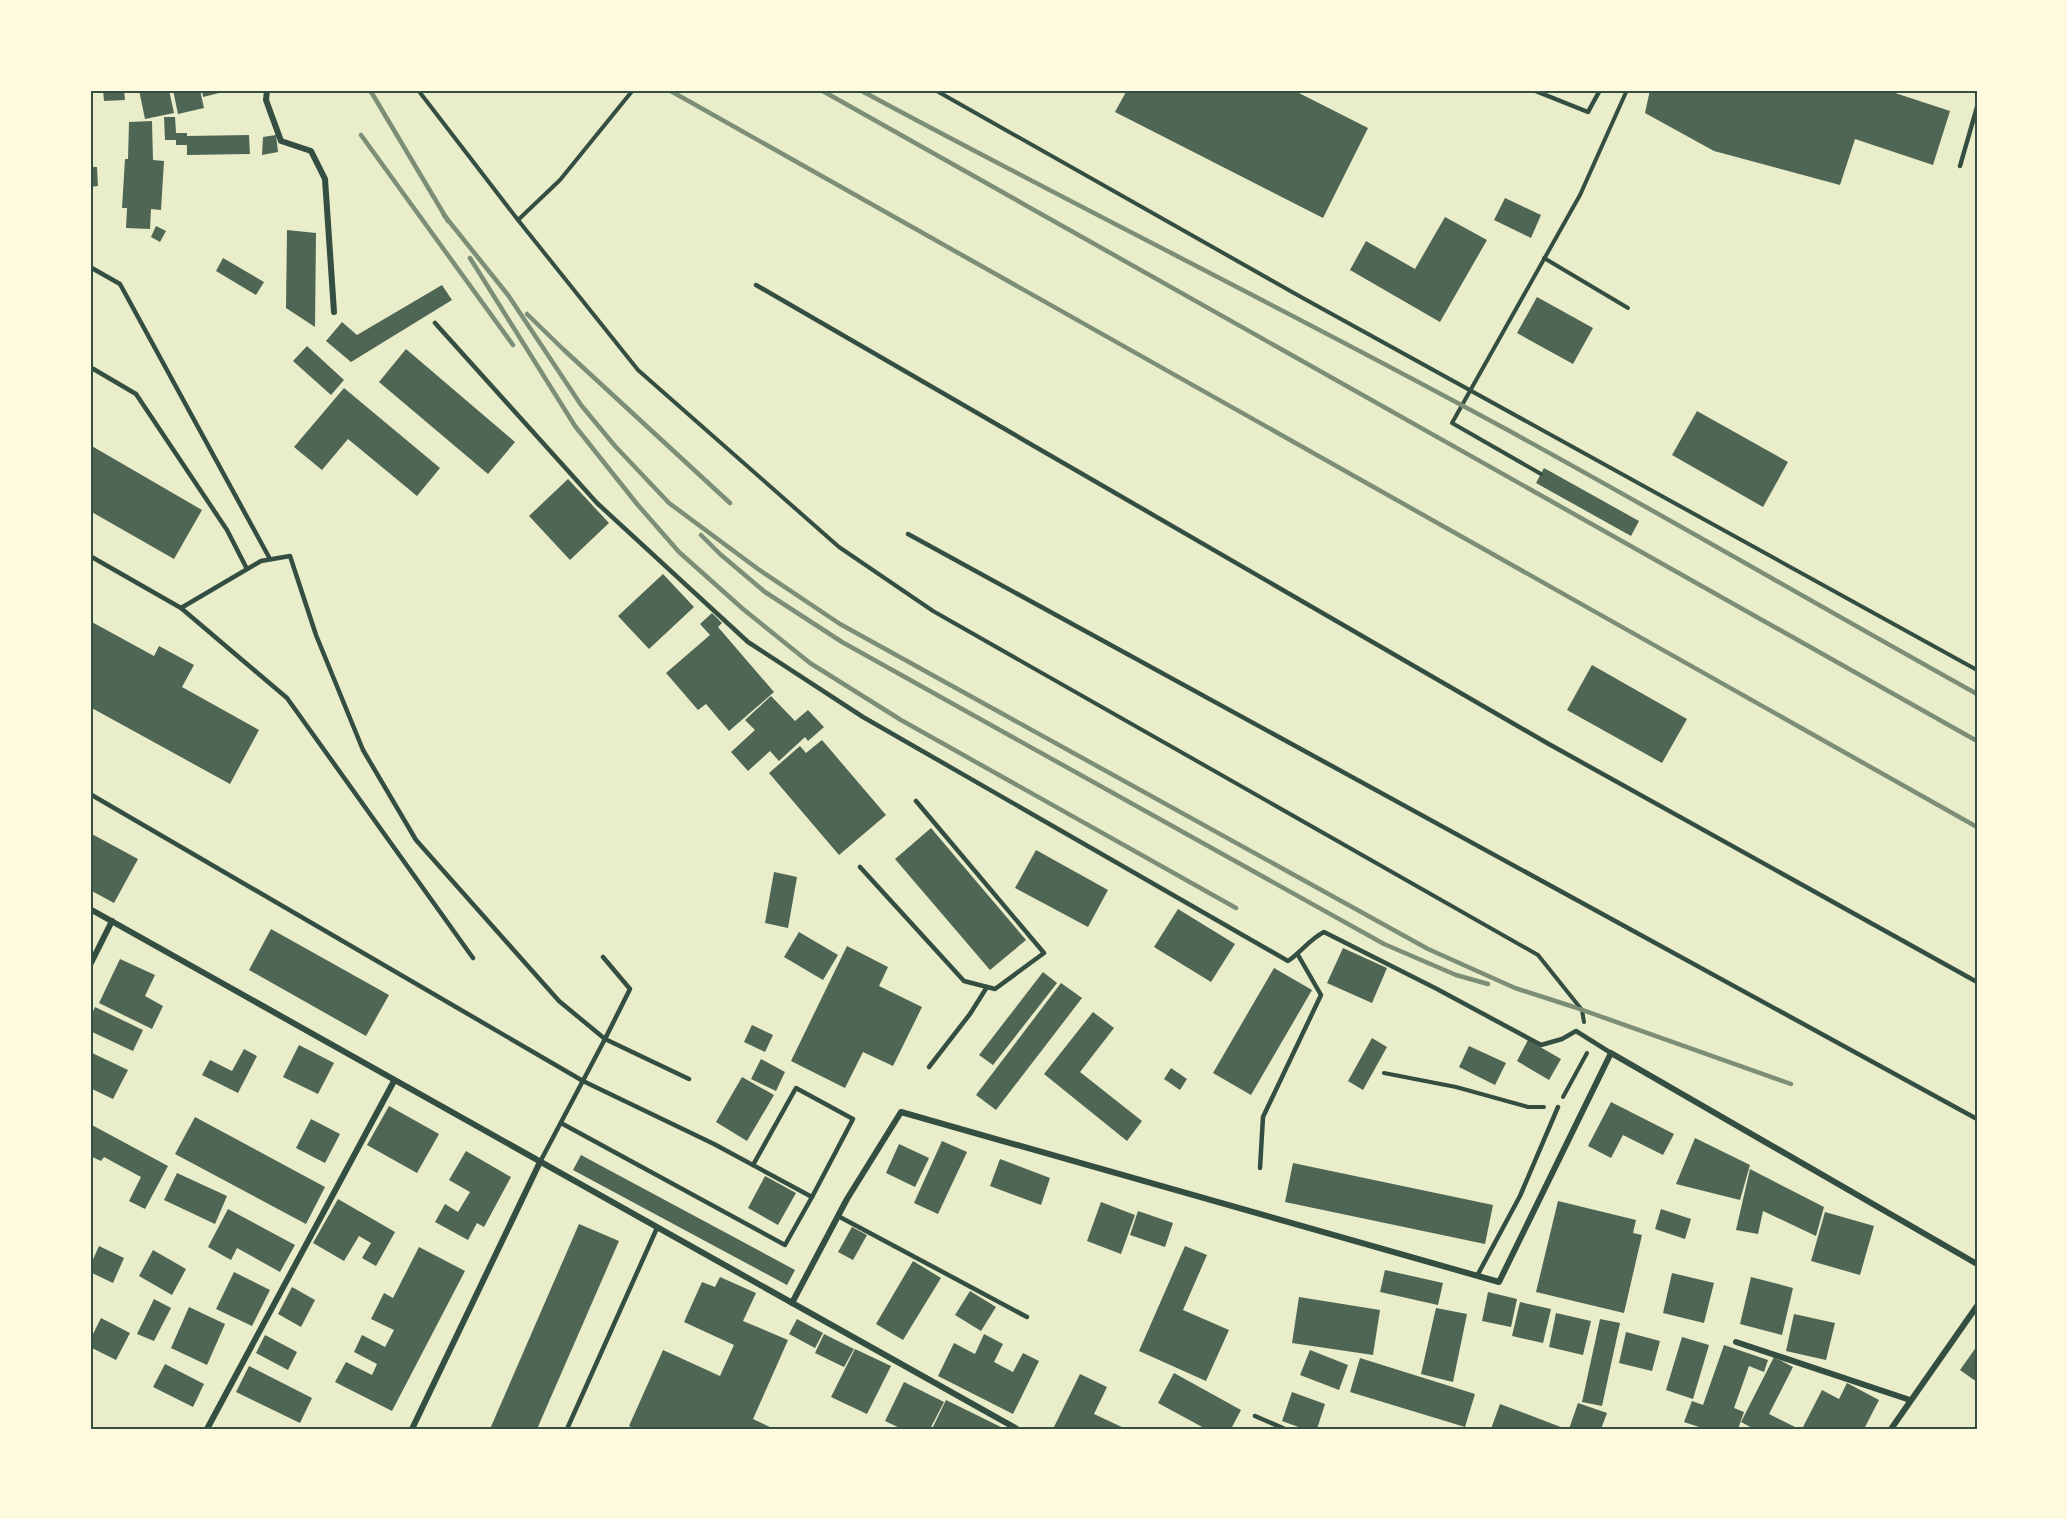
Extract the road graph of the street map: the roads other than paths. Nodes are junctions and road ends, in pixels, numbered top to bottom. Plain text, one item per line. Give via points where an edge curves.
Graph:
1 (267, 90) edge
2 (1533, 90) edge
3 (1600, 90) edge
4 (1977, 107) edge
5 (1960, 166) dead end
6 (90, 267) edge
7 (756, 285) dead end
8 (334, 312) dead end
9 (435, 323) dead end
10 (90, 367) edge
11 (908, 534) dead end
12 (90, 556) edge
13 (270, 559) junction
14 (247, 569) junction
15 (181, 608) junction
16 (90, 794) edge
17 (916, 801) dead end
18 (860, 867) dead end
19 (90, 909) edge
20 (112, 921) junction
21 (1298, 955) junction
22 (603, 957) dead end
23 (473, 958) dead end
24 (90, 964) edge
25 (1977, 982) edge
26 (987, 987) junction
27 (605, 1039) junction
28 (1611, 1053) junction
29 (929, 1067) dead end
30 (689, 1079) dead end
31 (394, 1081) junction
32 (583, 1081) junction
33 (1558, 1107) road end
34 (1977, 1119) edge
35 (561, 1123) junction
36 (540, 1162) junction
37 (753, 1165) junction
38 (1260, 1168) dead end
39 (812, 1197) junction
40 (838, 1216) junction
41 (657, 1228) junction
42 (1977, 1264) edge
43 (1478, 1276) junction
44 (792, 1303) junction
45 (1977, 1306) edge
46 (1027, 1317) dead end
47 (1736, 1342) dead end
48 (1910, 1400) junction
49 (1255, 1416) dead end
50 (207, 1429) edge
51 (412, 1429) edge
52 (567, 1429) edge
53 (1017, 1429) edge
54 (1285, 1429) edge
55 (1891, 1429) edge

1 - 8 street via 266,100 281,141 311,150 325,179
2 - 3 lane via 1588,112
4 - 5 lane
6 - 13 lane via 120,284
7 - 25 lane via 1536,737
9 - 21 lane via 597,503 748,642 873,723 1268,950 1288,961
10 - 14 lane via 136,394 227,530
11 - 34 lane
12 - 15 lane
13 - 14 lane
13 - 27 lane via 290,556 316,635 363,750 416,840 559,1001
14 - 15 lane
15 - 23 lane via 287,698
16 - 32 lane
17 - 26 lane via 1044,953 995,989
18 - 26 lane via 964,981
19 - 20 street
20 - 24 street
20 - 31 street
21 - 28 lane via 1324,932 1541,1045 1575,1030
21 - 38 lane via 1322,995 1263,1117
22 - 27 lane via 630,989
26 - 29 lane
27 - 30 lane
27 - 32 lane
28 - 42 street
28 - 43 street via 1499,1282
31 - 36 street
31 - 50 street
32 - 35 lane
32 - 37 lane
33 - 43 lane via 1520,1196
35 - 36 lane
35 - 39 lane via 785,1245
36 - 41 street
36 - 51 street
37 - 39 lane
37 - 39 lane via 796,1088 854,1119
40 - 43 street via 901,1112
40 - 44 street
40 - 46 lane
41 - 44 street
41 - 52 lane
44 - 53 street
45 - 48 street
47 - 48 street
48 - 55 street
49 - 54 lane

